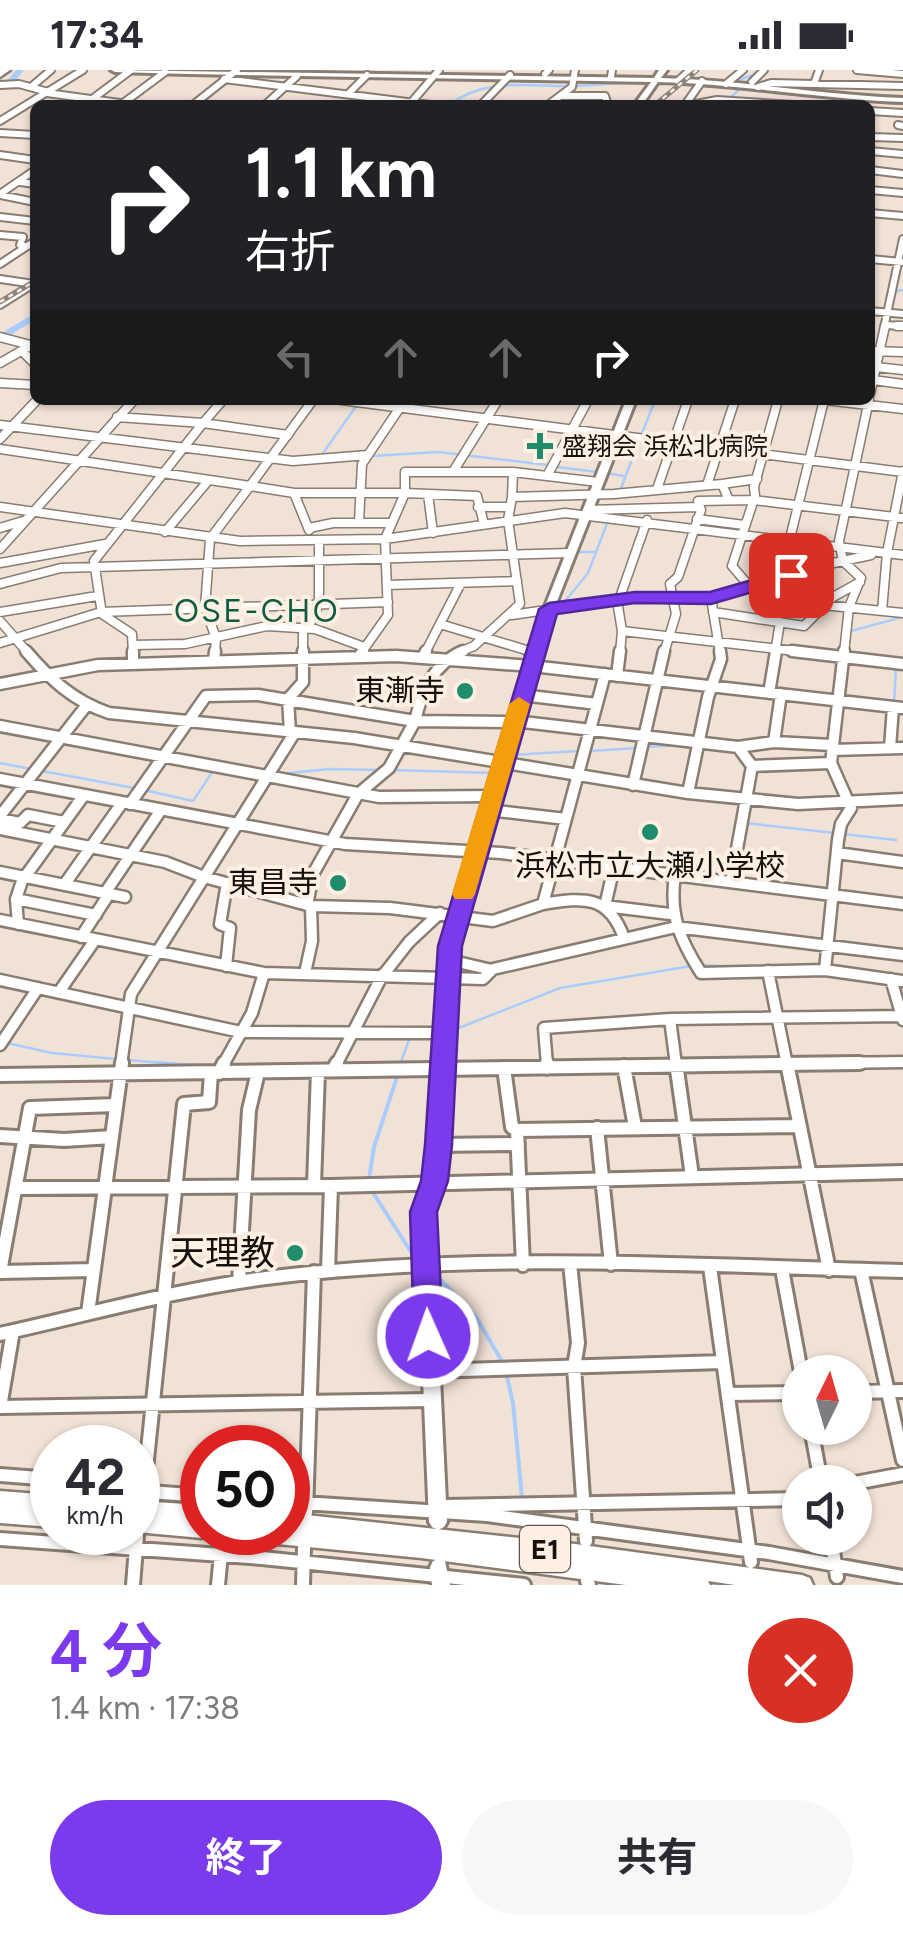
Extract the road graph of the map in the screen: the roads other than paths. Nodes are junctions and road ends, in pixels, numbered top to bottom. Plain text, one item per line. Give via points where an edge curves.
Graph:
1 (51, 70) edge
2 (83, 70) edge
3 (115, 70) edge
4 (130, 70) edge
5 (200, 70) edge
6 (663, 70) edge
7 (690, 70) edge
8 (743, 70) edge
9 (764, 70) edge
10 (819, 70) edge
11 (857, 70) edge
12 (168, 71) edge
13 (386, 71) edge
14 (423, 71) edge
15 (457, 71) edge
16 (872, 71) edge
17 (277, 72) edge
18 (349, 72) edge
19 (438, 72) edge
20 (512, 72) edge
21 (547, 72) edge
22 (231, 74) edge
23 (612, 74) edge
24 (903, 74) edge
25 (367, 75) junction
26 (297, 76) junction
27 (574, 79) edge
28 (656, 80) junction
29 (674, 81) junction
30 (702, 81) junction
31 (726, 84) junction
32 (755, 84) junction
33 (814, 84) junction
34 (0, 85) edge
35 (870, 85) junction
36 (903, 86) edge
37 (31, 87) junction
38 (286, 87) junction
39 (795, 90) junction
40 (48, 93) junction
41 (348, 94) junction
42 (562, 96) junction
43 (92, 99) junction
44 (35, 100) edge
45 (98, 100) edge
46 (128, 100) edge
47 (199, 100) edge
48 (271, 100) edge
49 (388, 100) edge
50 (414, 100) edge
51 (487, 100) edge
52 (556, 100) edge
53 (607, 100) edge
54 (642, 100) edge
55 (691, 100) edge
56 (792, 100) edge
57 (860, 100) edge
58 (866, 100) edge
59 (903, 100) edge
60 (875, 101) edge
61 (30, 103) edge
62 (899, 113) edge
63 (1, 119) edge
64 (900, 125) edge
65 (0, 133) edge
66 (10, 134) junction
67 (30, 134) edge
68 (875, 137) edge
69 (901, 138) edge
70 (0, 141) edge
71 (875, 151) edge
72 (903, 154) edge
73 (0, 155) edge
74 (30, 159) edge
75 (875, 171) edge
76 (30, 174) edge
77 (903, 174) edge
78 (20, 182) junction
79 (30, 183) edge
80 (875, 191) edge
81 (903, 194) edge
82 (0, 195) edge
83 (30, 201) edge
84 (875, 213) edge
85 (903, 216) edge
86 (0, 217) edge
87 (30, 220) edge
88 (30, 225) edge
89 (0, 235) edge
90 (903, 239) edge
91 (30, 241) edge
92 (23, 242) junction
93 (875, 259) edge
94 (1, 262) edge
95 (900, 262) edge
96 (0, 279) edge
97 (30, 282) edge
98 (30, 284) edge
99 (0, 305) edge
100 (875, 312) edge
101 (888, 314) junction
102 (903, 314) edge
103 (886, 325) junction
104 (903, 326) edge
105 (875, 336) edge
106 (882, 337) junction
107 (2, 338) edge
108 (30, 344) edge
109 (30, 347) edge
110 (22, 351) junction
111 (875, 351) edge
112 (903, 352) edge
113 (30, 362) edge
114 (0, 363) edge
115 (876, 368) junction
116 (903, 370) edge
117 (875, 372) edge
118 (875, 380) edge
119 (0, 383) edge
120 (30, 384) edge
121 (903, 384) edge
122 (875, 402) edge
123 (32, 405) edge
124 (129, 405) edge
125 (219, 405) edge
126 (309, 405) edge
127 (401, 405) edge
128 (407, 405) edge
129 (495, 405) edge
130 (585, 405) edge
131 (629, 405) edge
132 (686, 405) edge
133 (733, 405) edge
134 (777, 405) edge
135 (823, 405) edge
136 (868, 405) edge
137 (903, 409) edge
138 (117, 418) junction
139 (485, 420) junction
140 (203, 423) junction
141 (0, 425) edge
142 (12, 426) junction
143 (571, 432) junction
144 (288, 435) junction
145 (98, 437) junction
146 (615, 438) junction
147 (0, 439) edge
148 (672, 445) junction
149 (184, 448) junction
150 (0, 449) edge
151 (718, 451) junction
152 (368, 455) junction
153 (763, 456) junction
154 (270, 458) junction
155 (78, 460) junction
156 (810, 461) junction
157 (855, 466) junction
158 (454, 470) junction
159 (512, 472) junction
160 (903, 472) edge
161 (164, 473) junction
162 (547, 476) junction
163 (756, 479) junction
164 (208, 480) junction
165 (722, 484) junction
166 (707, 485) junction
167 (250, 486) junction
168 (596, 489) junction
169 (658, 489) junction
170 (294, 493) junction
171 (361, 493) junction
172 (405, 493) junction
173 (428, 494) junction
174 (728, 498) junction
175 (753, 500) junction
176 (511, 502) junction
177 (798, 505) junction
178 (0, 506) edge
179 (478, 506) junction
180 (700, 507) junction
181 (650, 509) junction
182 (846, 511) junction
183 (32, 512) junction
184 (587, 513) junction
185 (898, 517) edge
186 (508, 520) junction
187 (24, 521) junction
188 (359, 522) junction
189 (391, 523) junction
190 (646, 523) junction
191 (484, 524) junction
192 (696, 524) junction
193 (122, 526) junction
194 (0, 528) edge
195 (310, 528) junction
196 (742, 530) junction
197 (165, 532) junction
198 (433, 533) junction
199 (210, 539) junction
200 (386, 539) junction
201 (314, 540) junction
202 (789, 541) junction
203 (106, 544) junction
204 (840, 547) junction
205 (0, 549) edge
206 (887, 552) junction
207 (570, 553) junction
208 (903, 555) edge
209 (514, 556) junction
210 (385, 558) junction
211 (320, 560) junction
212 (843, 561) junction
213 (0, 563) edge
214 (208, 564) junction
215 (94, 567) junction
216 (780, 579) junction
217 (517, 581) junction
218 (860, 582) junction
219 (461, 583) junction
220 (0, 584) edge
221 (387, 585) junction
222 (755, 587) junction
223 (98, 596) junction
224 (673, 597) junction
225 (711, 598) junction
226 (618, 600) junction
227 (388, 602) junction
228 (319, 604) junction
229 (821, 607) junction
230 (849, 607) junction
231 (205, 608) junction
232 (549, 609) junction
233 (882, 610) junction
234 (0, 612) edge
235 (101, 612) junction
236 (714, 612) junction
237 (903, 613) edge
238 (512, 615) junction
239 (0, 621) edge
240 (780, 622) junction
241 (440, 624) junction
242 (306, 628) junction
243 (622, 631) junction
244 (668, 636) junction
245 (15, 638) junction
246 (216, 638) junction
247 (484, 638) junction
248 (720, 642) junction
249 (0, 643) edge
250 (162, 644) junction
251 (133, 645) junction
252 (362, 652) junction
253 (776, 652) junction
254 (423, 657) junction
255 (303, 658) junction
256 (446, 658) junction
257 (534, 659) junction
258 (843, 660) junction
259 (214, 661) junction
260 (168, 662) junction
261 (133, 664) junction
262 (903, 664) edge
263 (48, 675) junction
264 (611, 675) junction
265 (657, 680) junction
266 (0, 684) edge
267 (711, 686) junction
268 (769, 692) junction
269 (782, 694) junction
270 (522, 695) junction
271 (288, 699) junction
272 (838, 700) junction
273 (597, 704) junction
274 (86, 706) junction
275 (898, 708) edge
276 (414, 721) junction
277 (514, 721) junction
278 (187, 722) junction
279 (0, 726) edge
280 (589, 730) junction
281 (292, 732) junction
282 (644, 736) junction
283 (62, 738) junction
284 (774, 742) junction
285 (699, 743) junction
286 (400, 746) junction
287 (738, 748) junction
288 (890, 748) junction
289 (903, 748) edge
290 (832, 753) junction
291 (163, 757) junction
292 (503, 764) junction
293 (752, 766) junction
294 (268, 776) junction
295 (576, 776) junction
296 (0, 779) edge
297 (24, 784) junction
298 (633, 785) junction
299 (358, 794) junction
300 (688, 794) junction
301 (84, 795) junction
302 (747, 799) junction
303 (846, 799) junction
304 (903, 799) edge
305 (126, 803) junction
306 (490, 803) junction
307 (161, 810) junction
308 (0, 818) edge
309 (566, 819) junction
310 (64, 822) junction
311 (236, 825) junction
312 (0, 829) edge
313 (52, 840) junction
314 (332, 842) junction
315 (91, 848) junction
316 (476, 852) junction
317 (837, 853) junction
318 (130, 855) junction
319 (554, 860) junction
320 (903, 862) edge
321 (614, 867) junction
322 (0, 872) edge
323 (674, 874) junction
324 (25, 877) junction
325 (204, 877) junction
326 (731, 882) junction
327 (226, 883) junction
328 (64, 885) junction
329 (107, 893) junction
330 (831, 895) junction
331 (126, 897) dead end
332 (16, 899) junction
333 (543, 904) junction
334 (903, 904) edge
335 (309, 906) junction
336 (605, 906) junction
337 (440, 914) junction
338 (459, 914) junction
339 (670, 914) junction
340 (96, 916) junction
341 (0, 920) edge
342 (18, 924) junction
343 (673, 927) junction
344 (81, 937) junction
345 (624, 938) junction
346 (95, 940) junction
347 (828, 946) junction
348 (156, 952) junction
349 (903, 955) edge
350 (449, 960) junction
351 (226, 966) junction
352 (492, 970) junction
353 (768, 970) junction
354 (825, 970) junction
355 (264, 973) junction
356 (305, 973) junction
357 (383, 974) junction
358 (447, 976) junction
359 (0, 980) edge
360 (897, 980) edge
361 (38, 988) junction
362 (59, 992) junction
363 (130, 1008) junction
364 (778, 1018) junction
365 (903, 1018) edge
366 (670, 1019) junction
367 (241, 1032) junction
368 (352, 1034) junction
369 (444, 1034) junction
370 (0, 1045) edge
371 (903, 1062) edge
372 (787, 1064) junction
373 (676, 1065) junction
374 (624, 1066) junction
375 (504, 1068) junction
376 (547, 1068) junction
377 (334, 1069) junction
378 (443, 1069) junction
379 (218, 1070) junction
380 (318, 1071) junction
381 (258, 1072) junction
382 (121, 1074) junction
383 (0, 1075) edge
384 (116, 1105) junction
385 (686, 1126) junction
386 (798, 1126) junction
387 (635, 1127) junction
388 (597, 1128) junction
389 (517, 1130) junction
390 (0, 1136) edge
391 (24, 1136) junction
392 (112, 1136) junction
393 (518, 1144) junction
394 (439, 1145) junction
395 (903, 1172) edge
396 (809, 1174) junction
397 (692, 1176) junction
398 (520, 1178) junction
399 (603, 1178) junction
400 (435, 1181) junction
401 (314, 1185) junction
402 (246, 1186) junction
403 (331, 1186) junction
404 (176, 1187) junction
405 (16, 1188) junction
406 (106, 1188) junction
407 (6, 1208) edge
408 (570, 1264) junction
409 (611, 1264) junction
410 (426, 1265) junction
411 (523, 1265) junction
412 (710, 1267) junction
413 (94, 1270) junction
414 (782, 1270) junction
415 (829, 1270) junction
416 (861, 1270) junction
417 (903, 1271) edge
418 (0, 1272) edge
419 (321, 1272) junction
420 (239, 1282) junction
421 (164, 1297) junction
422 (88, 1313) junction
423 (6, 1332) edge
424 (798, 1355) edge
425 (722, 1362) junction
426 (574, 1367) junction
427 (430, 1370) junction
428 (895, 1391) edge
429 (782, 1393) edge
430 (728, 1394) junction
431 (430, 1400) junction
432 (311, 1401) junction
433 (154, 1404) junction
434 (0, 1407) edge
435 (151, 1425) edge
436 (309, 1425) edge
437 (903, 1460) edge
438 (0, 1474) edge
439 (903, 1474) edge
440 (30, 1476) edge
441 (872, 1479) edge
442 (0, 1500) edge
443 (782, 1500) edge
444 (743, 1501) junction
445 (30, 1502) edge
446 (583, 1504) junction
447 (310, 1513) edge
448 (0, 1514) edge
449 (310, 1514) edge
450 (30, 1516) edge
451 (437, 1516) junction
452 (586, 1534) junction
453 (30, 1538) edge
454 (310, 1538) edge
455 (0, 1539) edge
456 (136, 1555) edge
457 (221, 1555) edge
458 (305, 1555) joint
459 (833, 1555) edge
460 (751, 1557) junction
461 (836, 1571) junction
462 (440, 1575) edge
463 (903, 1577) edge
464 (386, 1578) edge
465 (134, 1585) edge
466 (218, 1585) edge
467 (304, 1585) edge
468 (524, 1585) edge
469 (700, 1585) edge
470 (802, 1585) edge

1 - 37 street
2 - 40 street
3 - 4 main road
4 - 12 main road
4 - 43 street
5 - 12 main road
5 - 22 main road
6 - 28 main road
7 - 29 street
8 - 31 street
9 - 32 street
10 - 33 street
11 - 16 street
12 - 22 main road
12 - 46 street
13 - 14 main road
13 - 18 main road
14 - 19 main road
15 - 19 main road
15 - 20 main road
16 - 24 street
16 - 35 street
17 - 18 main road
17 - 22 main road
19 - 20 main road
19 - 25 main road
19 - 50 street
20 - 21 main road
20 - 27 main road
20 - 51 street
21 - 27 main road
22 - 26 main road
22 - 38 street
22 - 47 street
23 - 27 main road
23 - 28 main road
25 - 26 main road
25 - 41 street
26 - 38 street
27 - 28 main road
27 - 42 street
28 - 29 main road
28 - 54 main road
29 - 30 main road
30 - 31 main road
30 - 55 street
31 - 32 main road
32 - 33 street
32 - 39 main road
33 - 35 street
34 - 37 street
35 - 36 street
35 - 58 street
37 - 40 street
38 - 41 street
38 - 48 street
39 - 56 street
39 - 57 main road
40 - 43 street
40 - 44 street
41 - 49 street
42 - 52 street
42 - 53 street
43 - 45 street
59 - 60 main road
61 - 63 street
62 - 64 street
64 - 69 street
65 - 66 street
66 - 67 street
66 - 70 street
68 - 69 street
71 - 72 street
73 - 74 street
75 - 77 street
76 - 78 street
78 - 79 street
78 - 82 street
80 - 81 street
82 - 83 street
84 - 85 street
86 - 87 street
88 - 92 street
89 - 92 street
90 - 95 street
91 - 92 street
92 - 94 street
93 - 95 street
95 - 101 street
96 - 97 street
98 - 99 street
100 - 101 street
101 - 102 street
101 - 103 street
103 - 104 street
103 - 106 street
105 - 106 street
106 - 111 street
107 - 108 street
109 - 110 street
110 - 113 street
110 - 114 street
111 - 112 street
111 - 115 street
115 - 116 street
115 - 117 street
118 - 121 street
119 - 120 street
122 - 137 street
123 - 142 street
124 - 138 street
125 - 140 street
126 - 144 street
127 - 152 street
128 - 139 street
129 - 139 street
130 - 143 street
131 - 146 main road
132 - 148 street
133 - 151 street
134 - 153 street
135 - 156 street
136 - 157 street
138 - 140 street
138 - 145 street
139 - 143 street
139 - 158 street
140 - 144 street
140 - 149 street
141 - 142 street
142 - 145 street
142 - 147 street
143 - 146 street
143 - 162 street
144 - 154 street
145 - 149 street
145 - 155 street
146 - 148 street
146 - 168 main road
148 - 151 street
148 - 169 street
149 - 154 street
149 - 161 street
150 - 155 street
151 - 153 street
151 - 166 street
152 - 154 street via 310,462
152 - 171 street
153 - 156 street
153 - 163 street
154 - 167 street
155 - 161 street
155 - 183 street
156 - 157 street
156 - 177 street
157 - 160 street
157 - 182 street
158 - 159 street
158 - 172 street via 406,472
159 - 162 street
159 - 176 street
160 - 185 street
161 - 164 street
161 - 193 street
162 - 168 street
163 - 165 street
163 - 175 street
164 - 167 street
164 - 197 street
165 - 166 street
165 - 174 street
166 - 169 street
167 - 170 street
167 - 199 street
168 - 169 street
168 - 176 street
168 - 184 main road
170 - 171 street
170 - 195 street
171 - 172 street
171 - 188 street
172 - 173 street
172 - 189 street
173 - 179 street via 477,496
173 - 198 street
174 - 175 street
174 - 180 street via 698,501
175 - 177 street
175 - 196 street
176 - 179 street
176 - 186 street
177 - 182 street
177 - 202 street
178 - 183 street
179 - 191 street
180 - 181 street
180 - 192 street
181 - 184 street
181 - 190 street
182 - 185 street
182 - 204 street
183 - 187 street
183 - 193 street
184 - 186 street
184 - 190 street
184 - 207 main road
185 - 206 street
186 - 191 street
186 - 209 street
187 - 194 street
187 - 205 street
188 - 189 street
188 - 195 street
189 - 200 street
190 - 192 street
190 - 226 street
191 - 198 street
192 - 196 street
192 - 224 street via 670,584
193 - 197 street
193 - 203 street
195 - 201 street
196 - 202 street
196 - 222 street via 733,570
197 - 199 street
198 - 200 street
199 - 201 street
199 - 214 street
200 - 201 street
200 - 210 street
201 - 211 street
202 - 204 street
202 - 216 street
203 - 213 street
203 - 215 street
204 - 206 street
204 - 212 street
206 - 208 street
206 - 212 street
206 - 233 street
207 - 209 street
207 - 232 main road
209 - 210 street
209 - 217 street
210 - 211 street
210 - 221 street
211 - 214 street
211 - 228 street
212 - 216 street
212 - 218 street
214 - 215 street
214 - 231 street
215 - 220 street
215 - 223 street
216 - 222 street
217 - 219 street
217 - 238 street via 521,602
218 - 229 street
218 - 230 street
219 - 221 street
219 - 241 street
221 - 227 street
222 - 225 street
222 - 229 street
223 - 234 street
223 - 235 street
224 - 225 street
224 - 226 street
224 - 244 street via 676,614
225 - 236 street
226 - 232 street
226 - 243 street
227 - 228 street
227 - 252 street via 386,620
228 - 231 street
228 - 242 street
229 - 230 street
229 - 240 street via 804,626
230 - 233 street
230 - 258 street
231 - 235 street
231 - 246 street
232 - 238 street
232 - 257 main road
233 - 237 street
235 - 245 street
235 - 251 street via 132,634
236 - 240 street
236 - 248 street
238 - 247 street
239 - 245 street
240 - 253 street
241 - 247 street
241 - 254 street
242 - 246 street via 267,626
242 - 252 street
242 - 255 street
243 - 244 street
243 - 264 street
244 - 248 street
244 - 265 street
245 - 249 street
245 - 263 street
246 - 250 street
246 - 259 street
247 - 256 street
247 - 257 street
248 - 253 street
248 - 267 street via 720,667
250 - 251 street
250 - 260 street
251 - 261 street
252 - 254 street
252 - 255 street
253 - 258 street
253 - 268 street
254 - 256 street
255 - 259 street
255 - 271 street via 303,682
256 - 257 street
256 - 276 street via 422,692
257 - 264 street
257 - 270 main road
258 - 262 street
258 - 272 street
259 - 260 street
260 - 261 street
261 - 263 street
263 - 266 street
263 - 274 street
264 - 265 street
264 - 273 street
265 - 267 street
265 - 282 street
267 - 268 street
267 - 285 street
268 - 269 street
269 - 272 street
269 - 284 street
270 - 273 street
270 - 277 main road
271 - 276 street
271 - 278 street via 206,696
271 - 281 street
272 - 275 street
272 - 290 street
273 - 280 street
274 - 278 street
274 - 283 street
275 - 288 street
276 - 277 street
276 - 286 street
277 - 280 street
277 - 292 main road
278 - 281 street
278 - 291 street
279 - 283 street
280 - 282 street
280 - 295 street
281 - 286 street
281 - 294 street
282 - 285 street
282 - 298 street
283 - 291 street
283 - 297 street
284 - 287 street
284 - 290 street
285 - 287 street
285 - 300 street
286 - 292 street
286 - 299 street via 388,768
287 - 293 street
288 - 289 street
288 - 290 street
290 - 293 street
290 - 303 street
291 - 294 street
291 - 305 street
292 - 295 street
292 - 306 main road
293 - 302 street
294 - 299 street
294 - 311 street
295 - 298 street
295 - 309 street
296 - 297 street
297 - 301 street
297 - 308 street
298 - 300 street
299 - 306 street
299 - 314 street
300 - 302 street
301 - 305 street
301 - 310 street
302 - 303 street
302 - 326 street
303 - 304 street
303 - 317 street via 851,808
305 - 307 street
305 - 315 street
306 - 309 street
306 - 316 main road
307 - 311 street
307 - 318 street
308 - 310 street
309 - 319 street
310 - 313 street
311 - 314 street
311 - 325 street
312 - 313 street
313 - 315 street
313 - 324 street
314 - 316 street
314 - 335 street via 313,874
315 - 318 street
315 - 328 street
316 - 319 street
316 - 338 main road
317 - 320 street
317 - 330 street
318 - 325 street
318 - 329 street
319 - 321 street
319 - 333 street
321 - 323 street
321 - 336 street
322 - 324 street
323 - 326 street
323 - 339 street
324 - 328 street
324 - 332 street
325 - 327 street
325 - 348 street
326 - 330 street
327 - 335 street
327 - 351 street via 220,924 230,928
328 - 329 street
329 - 331 street
329 - 340 street
330 - 334 street
330 - 347 street
332 - 340 street
332 - 342 street
333 - 336 street
333 - 338 street via 493,921
335 - 337 street
335 - 356 street via 312,940
336 - 339 street
336 - 345 street
337 - 338 street
337 - 357 street
338 - 350 main road
339 - 343 street
340 - 344 street
341 - 342 street
342 - 344 street
343 - 345 street
343 - 347 street
343 - 353 street via 701,973 720,966
344 - 346 street
345 - 352 street
346 - 348 street
346 - 362 street
347 - 349 street
347 - 354 street
348 - 351 street
348 - 363 street
350 - 352 street
350 - 358 main road
351 - 355 street
352 - 358 street via 483,978
353 - 354 street
353 - 364 street
354 - 360 street
355 - 356 street
355 - 367 street via 262,996
356 - 357 street
357 - 358 street
357 - 368 street
358 - 369 main road
359 - 361 street
360 - 365 street
361 - 362 street
361 - 370 street
362 - 363 street
363 - 367 street
363 - 382 street
364 - 365 street
364 - 366 street
364 - 372 street
366 - 373 street
366 - 376 street via 544,1028
367 - 368 street
367 - 379 street
368 - 369 street
368 - 377 street
369 - 378 main road
371 - 372 street
372 - 373 street
372 - 386 street
373 - 374 street
373 - 385 street
374 - 376 street
374 - 387 street
375 - 376 street
375 - 378 street
375 - 389 street
377 - 378 street
377 - 380 street
378 - 394 main road
379 - 381 street
379 - 382 street
379 - 404 street via 209,1102 184,1104
380 - 381 street
380 - 401 street
381 - 402 street
382 - 383 street
382 - 384 street
384 - 391 street via 30,1108
384 - 392 street
385 - 386 street
385 - 387 street
385 - 397 street
386 - 396 street
387 - 388 street
388 - 389 street
388 - 399 street
389 - 393 street
390 - 391 street
391 - 392 street
391 - 405 street
392 - 406 street
393 - 394 street
393 - 398 street
394 - 400 main road
395 - 396 street
396 - 397 street
396 - 415 street
397 - 399 street
398 - 399 street
398 - 400 street
398 - 411 street
399 - 409 street
400 - 403 street
400 - 410 main road via 424,1212
401 - 402 street
401 - 403 street
402 - 404 street
402 - 420 street
403 - 419 street
404 - 406 street
404 - 421 street
405 - 406 street
405 - 407 street
406 - 413 street
407 - 418 street
408 - 409 street
408 - 411 street
408 - 426 street
409 - 412 street
410 - 411 street
410 - 419 street
410 - 427 main road
412 - 414 street
412 - 425 street
413 - 418 street
413 - 422 street
414 - 415 street
414 - 424 street
415 - 416 street
416 - 417 street
416 - 428 street
419 - 420 street
419 - 432 street
420 - 421 street
421 - 422 street
421 - 433 street
422 - 423 street
423 - 434 street
425 - 426 street
425 - 430 street
426 - 427 street
426 - 446 street
427 - 431 main road
428 - 437 street
429 - 430 street
430 - 444 street
431 - 432 street
431 - 451 main road
432 - 433 street
432 - 436 street
433 - 434 street
433 - 435 street
438 - 440 street
439 - 441 street
442 - 445 highway
443 - 444 street
444 - 446 street
444 - 460 street
446 - 451 street via 453,1505
446 - 452 street
447 - 451 street
448 - 450 highway
449 - 470 highway, E1
451 - 452 street
452 - 460 street
453 - 455 street
454 - 469 highway, E1
456 - 465 street
457 - 466 street
458 - 464 street
458 - 467 street
459 - 461 street
460 - 461 street
461 - 463 street
462 - 464 street
462 - 468 street

